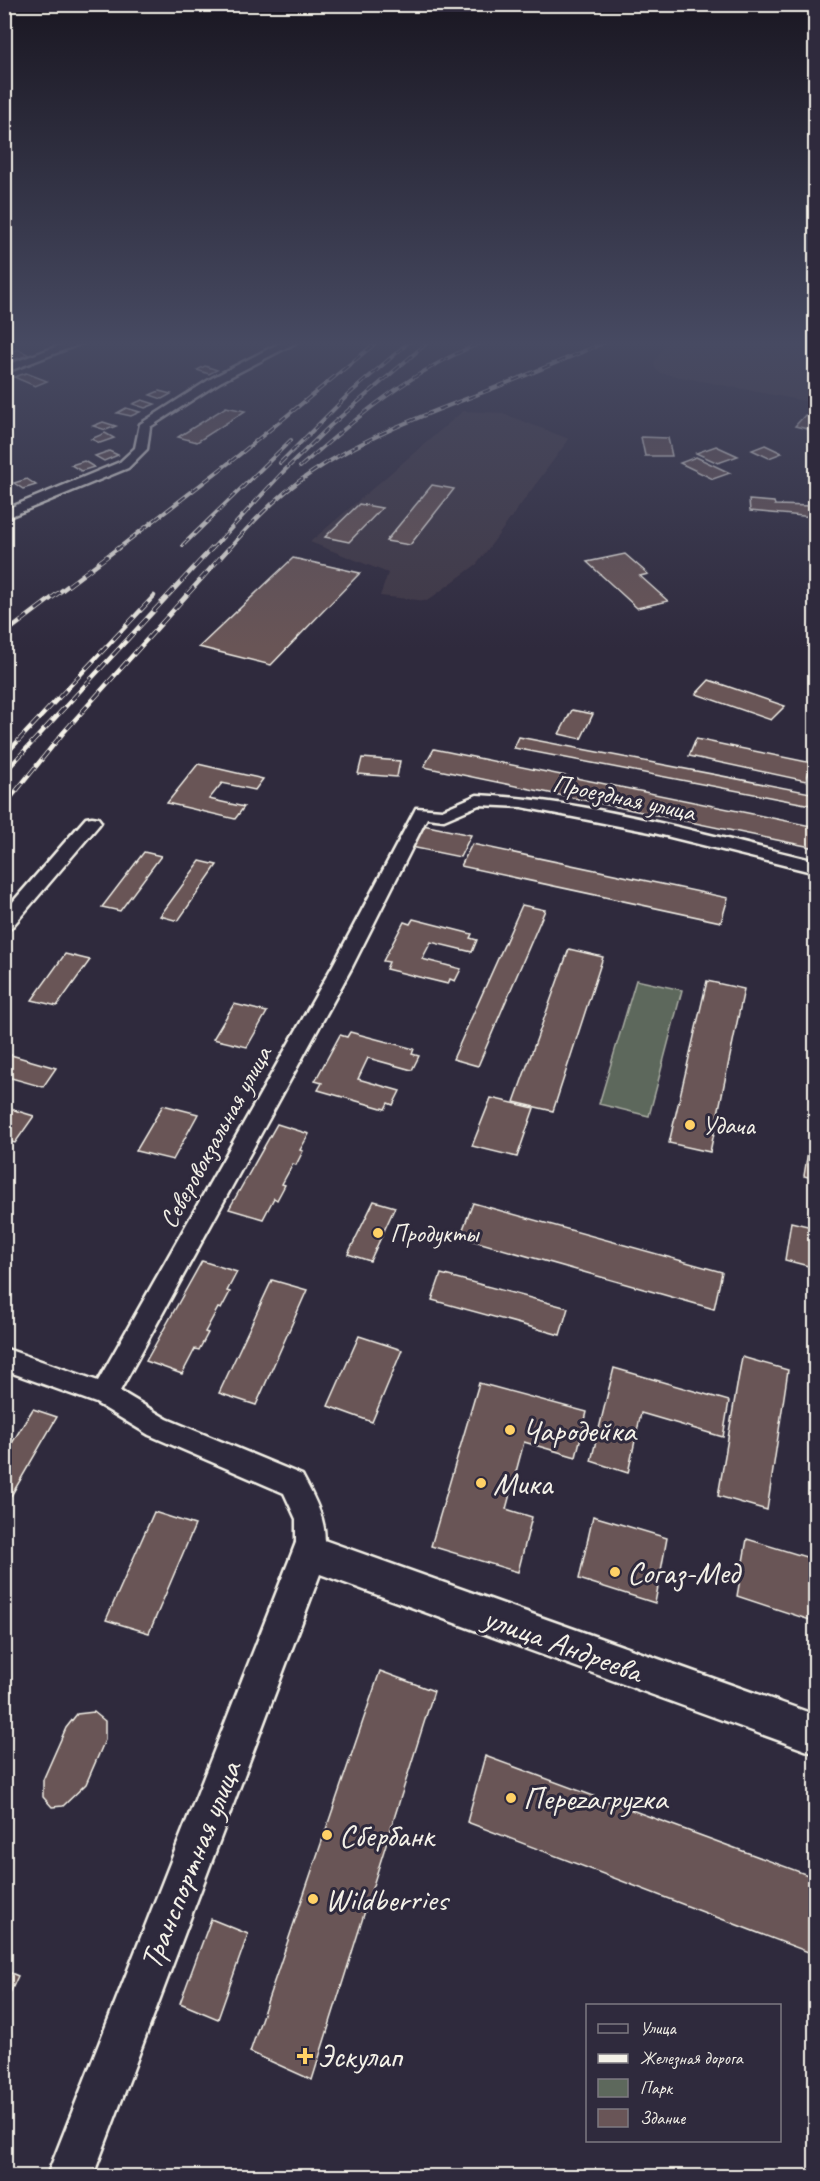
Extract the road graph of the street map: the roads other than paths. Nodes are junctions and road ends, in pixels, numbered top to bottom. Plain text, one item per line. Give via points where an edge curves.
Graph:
1 (142, 444) edge
2 (4, 515) edge
3 (422, 812) joint
4 (92, 822) dead end
5 (816, 867) edge
6 (4, 924) edge
7 (4, 1359) edge
8 (104, 1395) junction
9 (310, 1553) junction
10 (816, 1735) edge
11 (70, 2176) edge

1 - 2 street via 124,465
3 - 5 street, Проездная улица via 444,815 477,800 522,802 650,827
3 - 8 street, Северовокзальная улица via 342,967
4 - 6 street
7 - 8 street
8 - 9 street via 158,1427 293,1484 310,1518
9 - 10 street, улица Андреева
9 - 11 street, Транспортная улица

